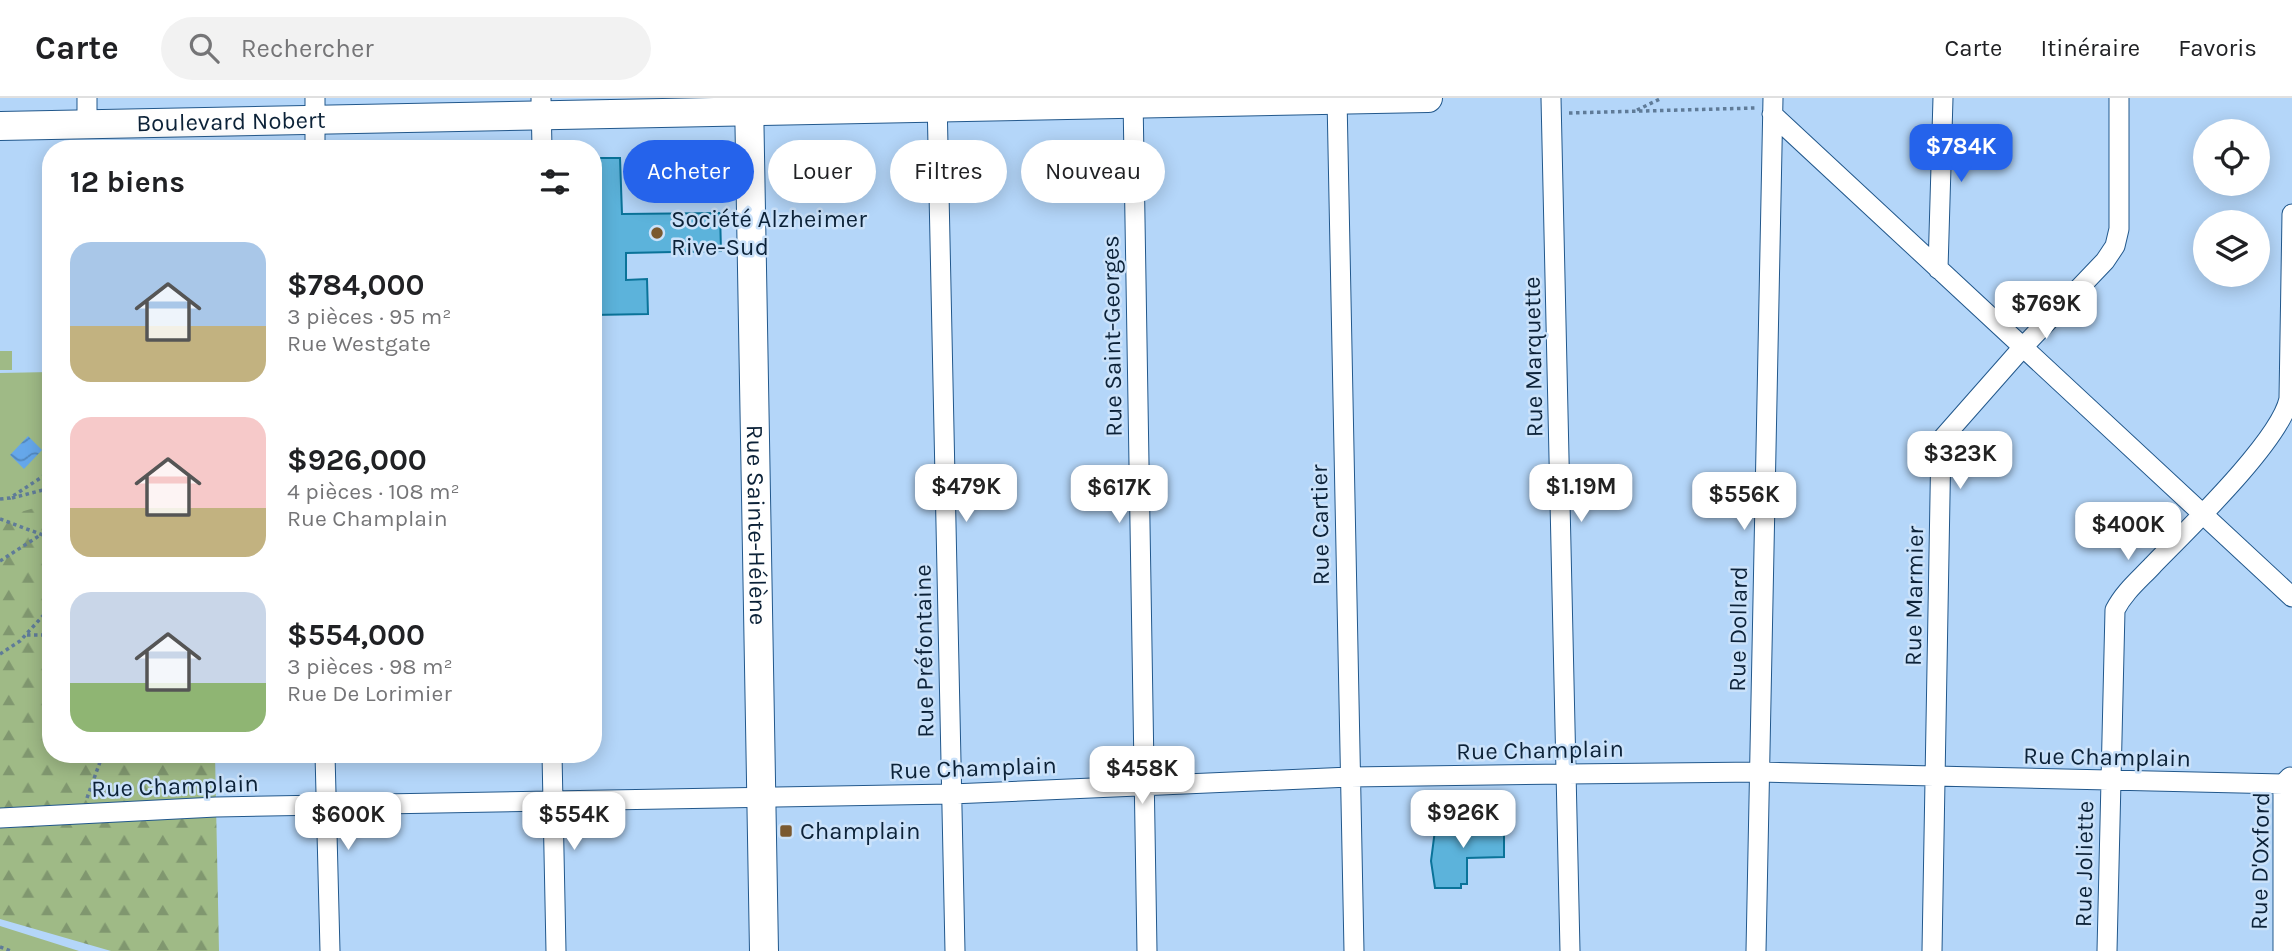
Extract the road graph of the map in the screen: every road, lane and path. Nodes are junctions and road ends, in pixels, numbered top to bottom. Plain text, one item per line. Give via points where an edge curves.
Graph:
1 (1428, 98) edge
2 (1551, 98) edge
3 (1662, 98) edge
4 (1943, 98) edge
5 (2119, 98) edge
6 (1336, 99) edge
7 (1133, 101) edge
8 (937, 103) edge
9 (749, 104) edge
10 (541, 106) edge
11 (1767, 107) edge
12 (315, 108) edge
13 (87, 111) edge
14 (1635, 111) junction
15 (1569, 113) dead end
16 (0, 126) edge
17 (315, 140) edge
18 (542, 140) edge
19 (2292, 214) edge
20 (1938, 269) junction
21 (2023, 347) junction
22 (42, 477) edge
23 (42, 490) edge
24 (10, 498) junction
25 (0, 499) edge
26 (2202, 513) junction
27 (0, 519) edge
28 (42, 534) joint
29 (0, 561) edge
30 (2292, 597) edge
31 (42, 617) edge
32 (25, 635) junction
33 (42, 635) edge
34 (0, 654) edge
35 (100, 763) edge
36 (325, 763) edge
37 (552, 763) edge
38 (1760, 772) junction
39 (1567, 774) junction
40 (1350, 777) junction
41 (1935, 778) junction
42 (2287, 779) edge
43 (2110, 782) junction
44 (1143, 786) junction
45 (951, 794) junction
46 (762, 797) junction
47 (553, 800) junction
48 (327, 806) junction
49 (84, 814) junction
50 (0, 818) edge
51 (0, 947) edge
52 (11, 951) edge
53 (330, 951) edge
54 (556, 951) edge
55 (764, 951) edge
56 (954, 951) edge
57 (1147, 951) edge
58 (1354, 951) edge
59 (1570, 951) edge
60 (1756, 951) edge
61 (1932, 951) edge
62 (2107, 951) edge
63 (2283, 951) edge

1 - 6 street, Boulevard Nobert
2 - 39 street, Rue Marquette
3 - 14 path
4 - 20 street
5 - 21 street, Rue Marmier via 2119,229 2115,246
6 - 7 street, Boulevard Nobert
6 - 40 street, Rue Cartier
7 - 8 street, Boulevard Nobert
7 - 44 street, Rue Saint-Georges
8 - 9 street, Boulevard Nobert
8 - 45 street, Rue Préfontaine
9 - 10 street, Boulevard Nobert
9 - 46 street, Rue Sainte-Hélène
10 - 12 street, Boulevard Nobert
10 - 18 street
11 - 14 path
11 - 20 street
11 - 38 street, Rue Dollard
12 - 13 street, Boulevard Nobert
12 - 17 street
13 - 16 street, Boulevard Nobert
14 - 15 path
19 - 26 street, Rue Joliette via 2287,409 2277,428
20 - 21 street
21 - 26 street
21 - 41 street, Rue Marmier via 1941,440
22 - 24 path
23 - 24 path
24 - 25 path
26 - 30 street
26 - 43 street, Rue Joliette via 2115,610
27 - 28 path
28 - 29 path
31 - 32 path
32 - 33 path
32 - 34 path
35 - 49 path
36 - 48 street
37 - 47 street
38 - 39 street, Rue Champlain
38 - 41 street, Rue Champlain
38 - 60 street, Rue Dollard
39 - 40 street, Rue Champlain
39 - 59 street, Rue Marquette
40 - 44 street, Rue Champlain
40 - 58 street, Rue Cartier
41 - 43 street, Rue Champlain
41 - 61 street, Rue Marmier
42 - 43 street, Rue Champlain
42 - 63 street, Rue D'Oxford
43 - 62 street, Rue Joliette
44 - 45 street, Rue Champlain
44 - 57 street, Rue Saint-Georges
45 - 46 street, Rue Champlain
45 - 56 street, Rue Préfontaine
46 - 47 street, Rue Champlain
46 - 55 street, Rue Sainte-Hélène
47 - 48 street, Rue Champlain
47 - 54 street
48 - 49 street, Rue Champlain
48 - 53 street
49 - 50 street, Rue Champlain
51 - 52 path

